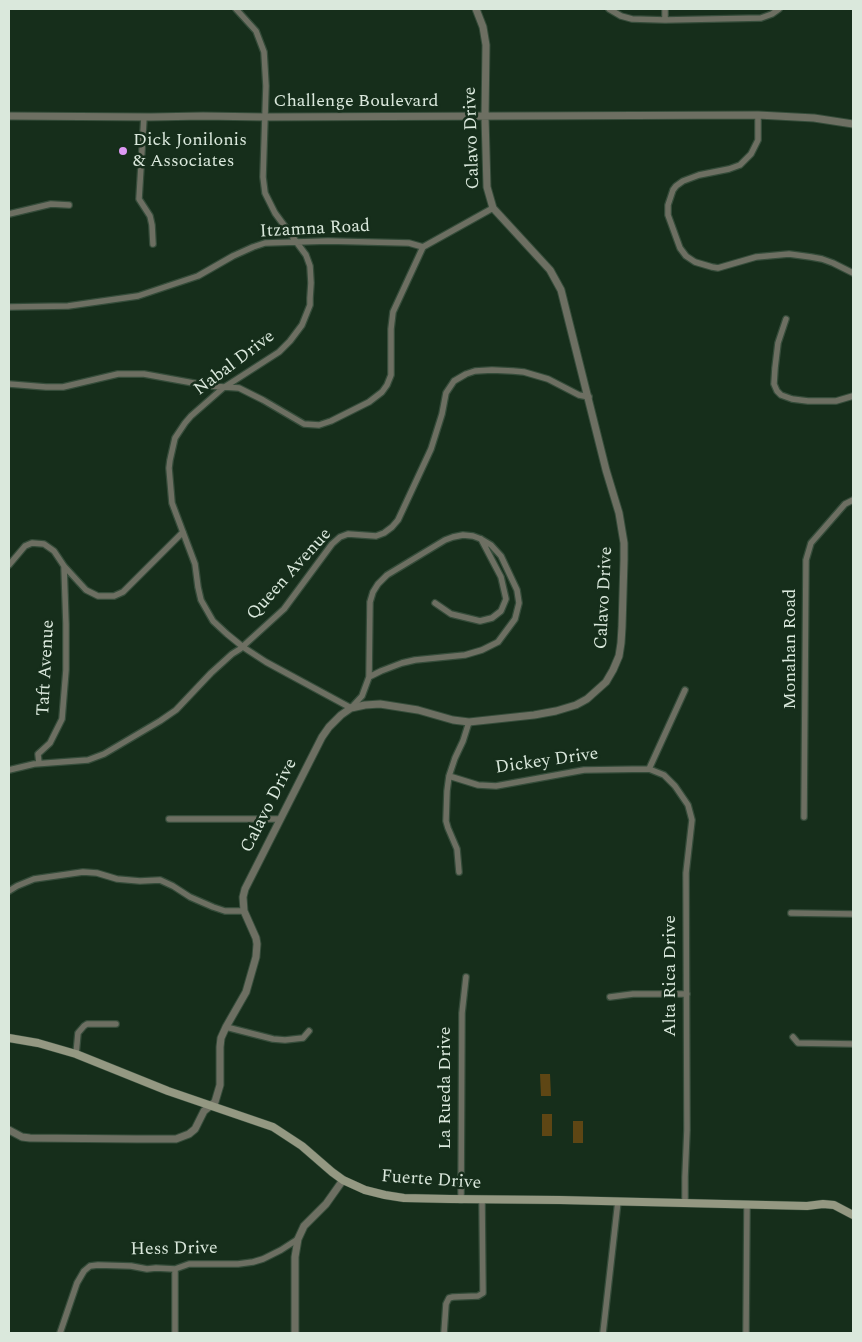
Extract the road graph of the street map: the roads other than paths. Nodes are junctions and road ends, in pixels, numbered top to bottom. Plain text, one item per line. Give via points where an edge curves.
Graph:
1 (236, 9) edge
2 (476, 9) edge
3 (609, 9) edge
4 (665, 9) edge
5 (779, 9) edge
6 (664, 20) junction
7 (758, 115) junction
8 (9, 116) edge
9 (144, 117) junction
10 (265, 117) junction
11 (485, 117) junction
12 (853, 124) edge
13 (69, 205) dead end
14 (493, 208) junction
15 (9, 214) edge
16 (297, 243) junction
17 (152, 244) dead end
18 (423, 247) junction
19 (853, 273) edge
20 (9, 307) edge
21 (786, 319) dead end
22 (9, 384) edge
23 (223, 388) junction
24 (588, 396) junction
25 (853, 396) edge
26 (853, 500) edge
27 (183, 532) junction
28 (481, 539) junction
29 (9, 565) edge
30 (64, 566) junction
31 (435, 603) dead end
32 (243, 647) junction
33 (369, 677) junction
34 (685, 690) dead end
35 (351, 708) junction
36 (469, 722) junction
37 (39, 763) junction
38 (649, 769) junction
39 (9, 770) edge
40 (449, 776) junction
41 (804, 817) dead end
42 (169, 819) dead end
43 (280, 819) junction
44 (459, 872) dead end
45 (9, 891) edge
46 (244, 911) junction
47 (791, 913) dead end
48 (853, 914) edge
49 (466, 977) dead end
50 (687, 994) junction
51 (610, 997) dead end
52 (116, 1024) dead end
53 (226, 1026) junction
54 (309, 1031) dead end
55 (793, 1037) dead end
56 (9, 1038) edge
57 (853, 1044) edge
58 (76, 1054) junction
59 (210, 1106) junction
60 (9, 1130) edge
61 (343, 1180) junction
62 (461, 1200) junction
63 (482, 1200) junction
64 (618, 1201) junction
65 (685, 1203) junction
66 (747, 1204) junction
67 (853, 1215) edge
68 (298, 1239) junction
69 (175, 1269) junction
70 (60, 1333) edge
71 (175, 1333) edge
72 (295, 1333) edge
73 (444, 1333) edge
74 (603, 1333) edge
75 (746, 1333) edge

1 - 10 street, Nabal Drive via 256,31 264,52
2 - 11 street, Calavo Drive via 486,44
3 - 6 street via 626,18
4 - 6 street
5 - 6 street via 761,18
7 - 11 street, Challenge Boulevard
7 - 12 street, Challenge Boulevard
7 - 19 street via 758,140 740,165 699,175 683,181 673,190 668,216 680,248 695,262 712,268 756,257 790,254 822,259
8 - 9 street, Challenge Boulevard
9 - 10 street, Challenge Boulevard
9 - 17 street via 138,199 150,216
10 - 11 street, Challenge Boulevard
10 - 16 street, Nabal Drive via 263,178 266,193 275,213
11 - 14 street, Calavo Drive via 487,187
13 - 15 street via 51,204
14 - 18 street
14 - 24 street, Calavo Drive via 550,270 561,290
16 - 18 street, Itzamna Road via 409,243
16 - 20 street, Itzamna Road via 254,247 198,276 138,296 68,306
16 - 23 street, Nabal Drive via 310,266 310,305 302,325 279,352
18 - 23 street via 393,312 391,375 384,390 376,397 331,421 309,425 298,422 252,394 234,387
21 - 25 street via 778,343 774,384 777,392 792,399 808,401 836,401
22 - 23 street via 63,387 118,374 144,374
23 - 27 street, Nabal Drive via 185,423 173,445 170,486 172,503
24 - 32 street, Queen Avenue via 579,396 548,379 518,371 475,371 454,380 446,393 431,449 396,524 376,536 348,534 340,537 284,609
24 - 36 street, Calavo Drive via 624,543 619,656 606,682 576,705 534,715
26 - 41 street, Monahan Road via 845,504 811,543 806,560
27 - 30 street via 123,592 114,596 90,593
27 - 32 street, Nabal Drive via 195,564 201,600 213,621
28 - 31 street via 501,577 506,599 501,610 492,618 480,621 451,614
28 - 33 street via 463,536 445,540 387,575 378,584 370,602
28 - 33 street via 501,556 517,590 519,604 513,624 498,642 482,650 402,663
29 - 30 street via 21,549 36,542 51,548
30 - 37 street, Taft Avenue via 66,670 62,719 50,743 38,754
32 - 35 street, Nabal Drive
32 - 37 street, Queen Avenue via 212,672 176,710 131,739 88,760
33 - 35 street via 362,696
34 - 38 street
35 - 36 street, Calavo Drive via 387,704
35 - 43 street, Calavo Drive via 322,737
36 - 40 street
37 - 39 street, Queen Avenue
38 - 40 street, Dickey Drive via 584,770 496,786 478,785
38 - 50 street, Alta Rica Drive via 664,775 675,786 692,815 686,874
40 - 44 street via 446,821 457,849
42 - 43 street
43 - 46 street, Calavo Drive via 245,889
45 - 46 street via 34,880 83,872 97,873 125,880 160,880 213,907
46 - 53 street, Calavo Drive via 256,938 256,957 246,992
47 - 48 street
49 - 62 street, La Rueda Drive via 462,1013
50 - 51 street
50 - 65 street, Alta Rica Drive
52 - 58 street via 84,1026 78,1033
53 - 54 street via 285,1040 303,1038
53 - 59 street, Calavo Drive via 220,1047 220,1085 215,1102
55 - 57 street via 798,1043
56 - 58 main road, Fuerte Drive
58 - 59 main road, Fuerte Drive
59 - 60 street, Calavo Drive via 195,1129 176,1138 30,1138
59 - 61 main road, Fuerte Drive via 279,1130
61 - 62 main road, Fuerte Drive via 385,1195
61 - 68 street via 326,1204 304,1226
62 - 63 main road, Fuerte Drive
63 - 64 main road, Fuerte Drive
63 - 73 street via 483,1293 449,1298
64 - 65 main road, Fuerte Drive
64 - 74 street
65 - 66 main road, Fuerte Drive
66 - 67 main road, Fuerte Drive via 823,1204
66 - 75 street
68 - 69 street, Hess Drive via 254,1262 189,1264
68 - 72 street
69 - 70 street, Hess Drive via 90,1266 77,1283
69 - 71 street

